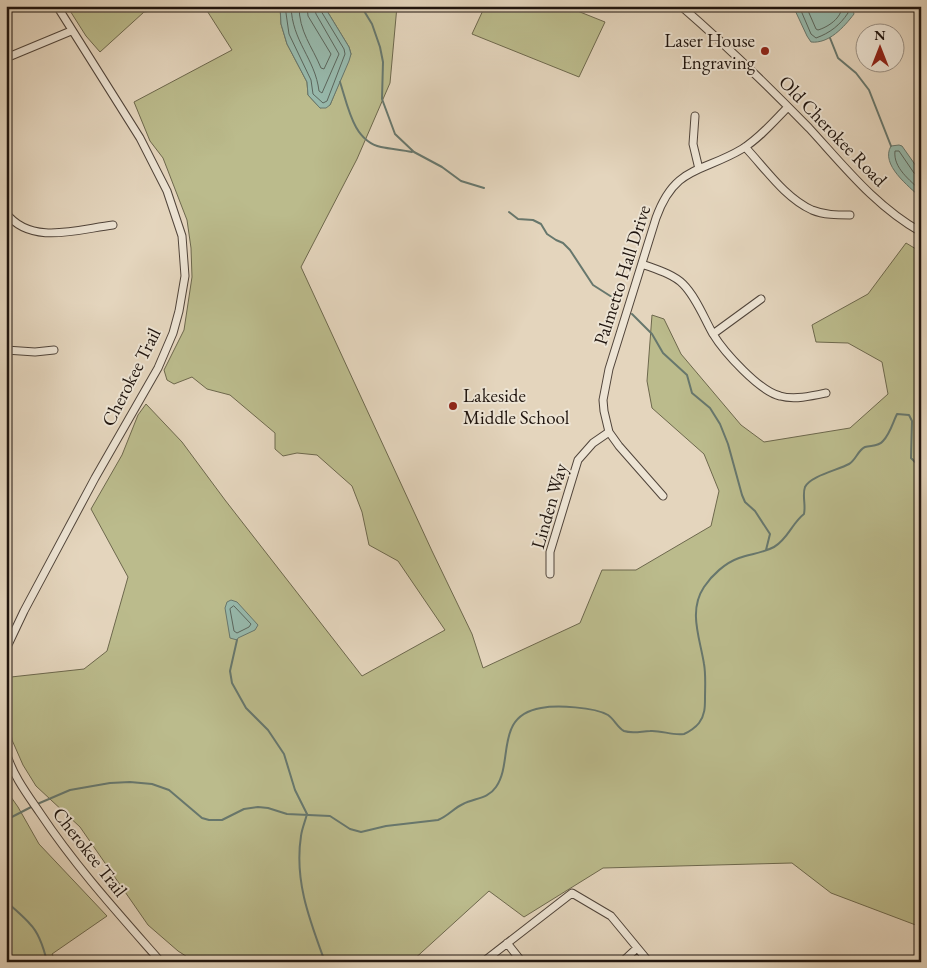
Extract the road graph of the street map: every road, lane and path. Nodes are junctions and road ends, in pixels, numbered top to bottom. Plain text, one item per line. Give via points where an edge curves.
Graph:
1 (57, 6) edge
2 (682, 6) edge
3 (71, 30) junction
4 (6, 58) edge
5 (788, 107) junction
6 (695, 116) dead end
7 (745, 147) junction
8 (699, 169) junction
9 (6, 213) edge
10 (850, 215) dead end
11 (113, 225) dead end
12 (921, 232) edge
13 (642, 264) junction
14 (761, 298) dead end
15 (713, 334) junction
16 (6, 350) edge
17 (54, 350) dead end
18 (826, 393) dead end
19 (609, 432) junction
20 (663, 496) dead end
21 (550, 574) dead end
22 (6, 649) edge
23 (6, 752) edge
24 (507, 943) junction
25 (637, 948) junction
26 (161, 962) edge
27 (483, 962) edge
28 (522, 962) edge
29 (622, 962) edge
30 (649, 962) edge

1 - 3 street, Cherokee Trail
2 - 5 street, Old Cherokee Road via 730,48
3 - 4 street
3 - 22 street, Cherokee Trail via 140,138 167,192 182,236 185,276 173,334 158,368 71,522
5 - 7 street, Palmetto Hall Drive
5 - 12 street, Old Cherokee Road via 873,198
6 - 8 street via 693,144
7 - 8 street, Palmetto Hall Drive
7 - 10 street via 802,205 826,214
8 - 13 street, Palmetto Hall Drive via 681,178 669,191 661,205
9 - 11 street via 23,228 41,233
13 - 15 street via 683,283
13 - 19 street, Palmetto Hall Drive via 604,389 604,411
14 - 15 street
15 - 18 street via 756,382 775,394 791,397
16 - 17 street
19 - 20 street, Palmetto Hall Drive
19 - 21 street, Linden Way via 593,443 578,460 550,552
23 - 26 street, Cherokee Trail via 19,781 47,824 121,918
24 - 25 street via 572,893 611,916
24 - 27 street
24 - 28 street
25 - 29 street
25 - 30 street

